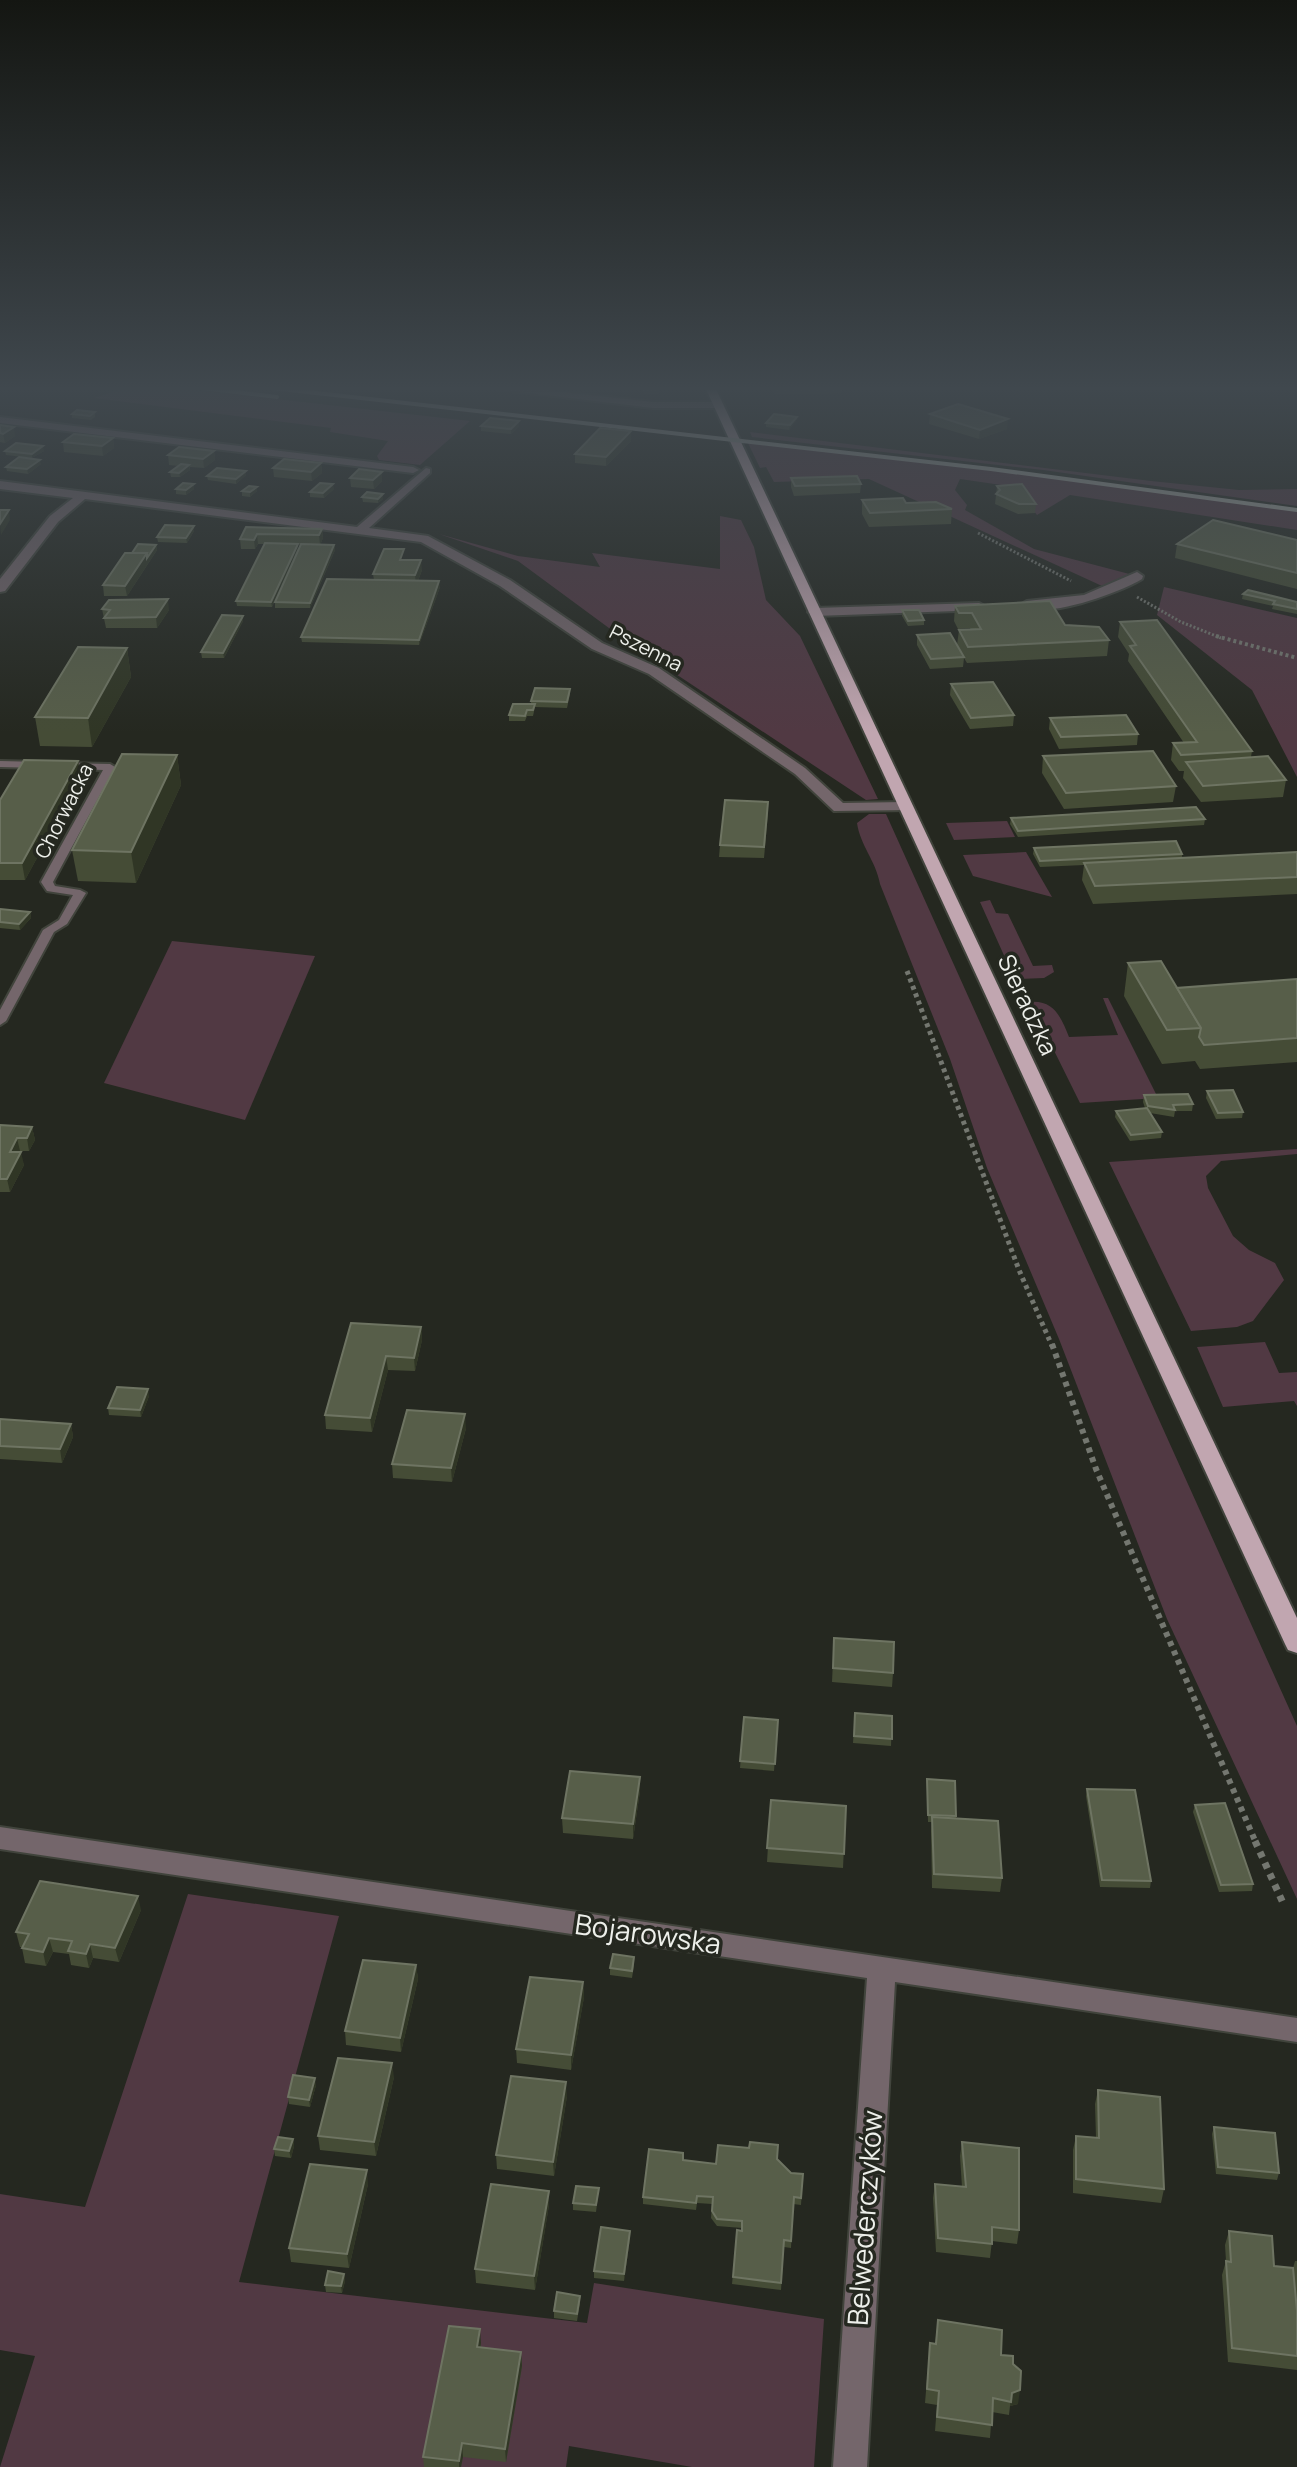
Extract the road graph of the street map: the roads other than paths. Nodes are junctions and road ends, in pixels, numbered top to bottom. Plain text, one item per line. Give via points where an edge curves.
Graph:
1 (75, 502) edge
2 (130, 502) edge
3 (388, 502) edge
4 (764, 502) edge
5 (359, 531) junction
6 (1137, 576) dead end
7 (0, 588) edge
8 (815, 612) junction
9 (0, 764) edge
10 (905, 807) junction
11 (0, 1021) edge
12 (1297, 1644) edge
13 (0, 1838) edge
14 (882, 1969) junction
15 (1297, 2030) edge
16 (850, 2467) edge

1 - 7 street via 54,519
2 - 5 street, Pszenna
3 - 5 street
4 - 8 main road, Sieradzka
5 - 10 street, Pszenna via 424,539 478,567 597,646 654,671 800,771 839,808
6 - 8 street via 1101,596 1007,606
8 - 10 main road, Sieradzka
9 - 11 lane, Chorwacka via 110,767 47,882 51,889 80,893 63,922 49,930
10 - 12 main road, Sieradzka
13 - 14 street, Bojarowska
14 - 15 street, Bojarowska
14 - 16 street, Belwederczyków

